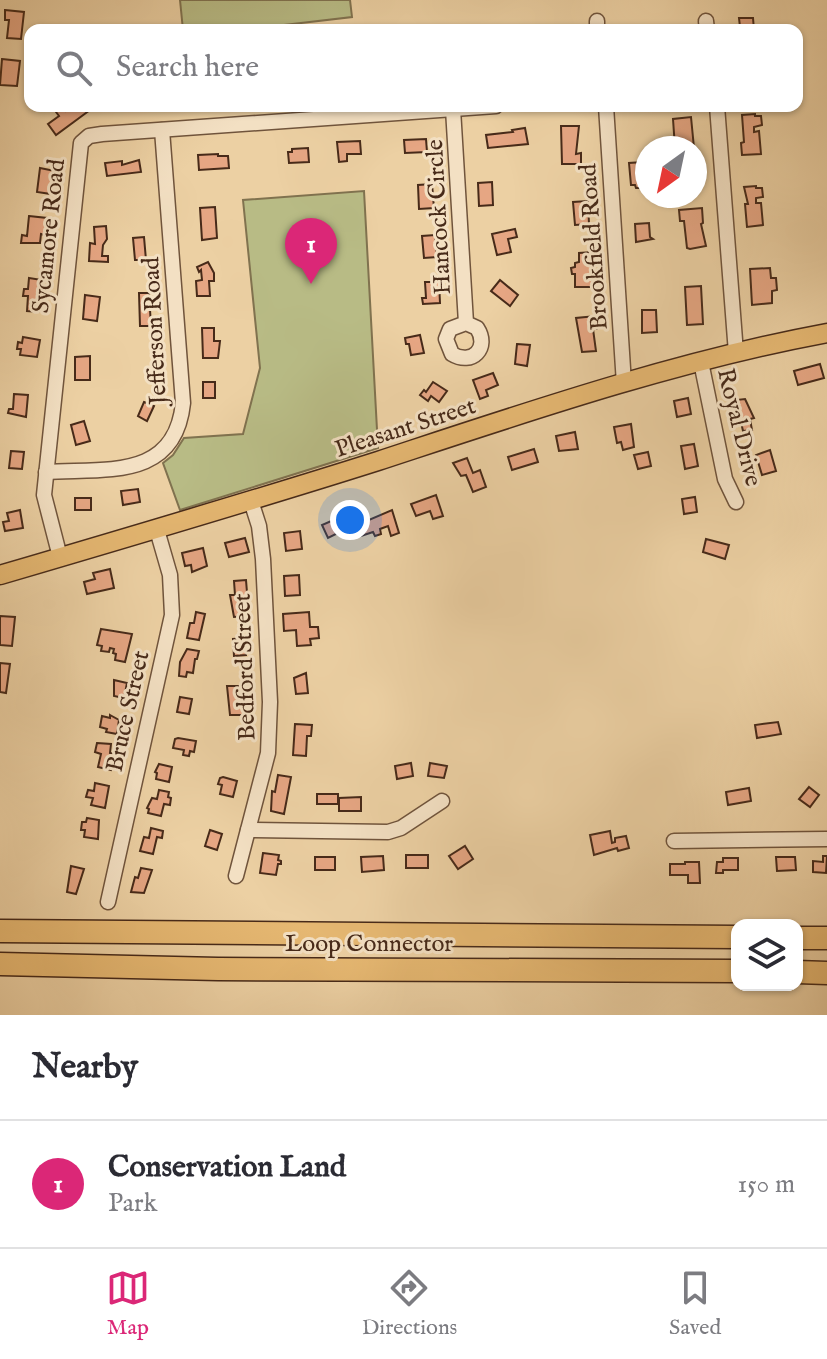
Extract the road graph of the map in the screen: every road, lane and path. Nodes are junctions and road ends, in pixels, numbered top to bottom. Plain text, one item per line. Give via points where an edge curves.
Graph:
1 (411, 112) edge
2 (453, 112) edge
3 (606, 112) edge
4 (717, 112) edge
5 (162, 130) junction
6 (466, 323) dead end
7 (827, 333) edge
8 (736, 353) junction
9 (701, 362) junction
10 (624, 384) junction
11 (46, 472) junction
12 (251, 501) junction
13 (736, 502) dead end
14 (157, 530) junction
15 (60, 557) junction
16 (0, 575) edge
17 (442, 801) dead end
18 (248, 830) junction
19 (827, 837) edge
20 (674, 841) dead end
21 (236, 876) dead end
22 (108, 902) dead end
23 (0, 931) edge
24 (731, 937) edge
25 (803, 938) edge
26 (827, 938) edge
27 (0, 964) edge
28 (129, 968) junction
29 (731, 971) edge
30 (803, 972) edge
31 (827, 973) edge
32 (0, 978) edge

1 - 5 street, Sycamore Road
2 - 6 street, Hancock Circle
3 - 10 street, Brookfield Road
4 - 8 street
5 - 11 street, Sycamore Road via 89,136 81,143
5 - 11 street, Jefferson Road via 181,420 167,448 135,466
7 - 8 main road, Pleasant Street
8 - 9 main road, Pleasant Street
9 - 10 main road, Pleasant Street
9 - 13 street, Royal Drive via 725,479
10 - 12 main road, Pleasant Street
11 - 15 street, Sycamore Road via 47,509
12 - 14 main road, Pleasant Street
12 - 18 street, Bedford Street via 263,559 270,702 265,771
14 - 15 main road, Pleasant Street
14 - 22 street, Bruce Street via 170,575 172,615
15 - 16 main road, Pleasant Street
17 - 18 street via 388,832
18 - 21 street, Bedford Street
19 - 20 street
23 - 24 highway, Loop Connector
25 - 26 highway
27 - 28 highway, Loop Connector
28 - 29 highway, Loop Connector
28 - 32 highway
30 - 31 highway

